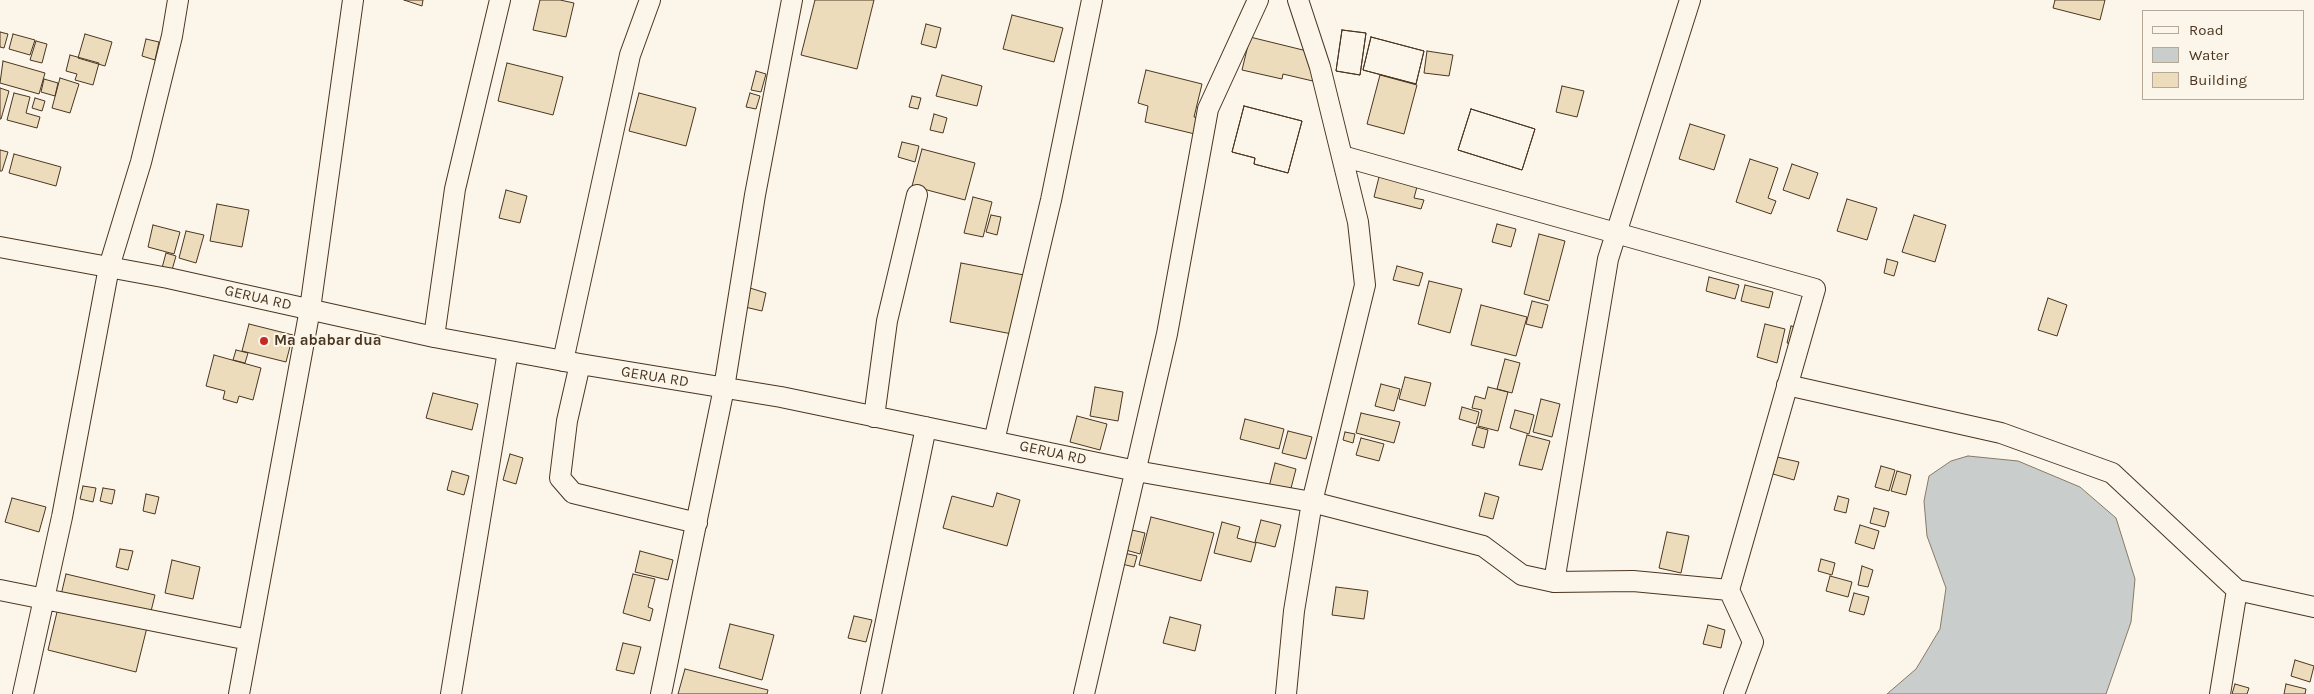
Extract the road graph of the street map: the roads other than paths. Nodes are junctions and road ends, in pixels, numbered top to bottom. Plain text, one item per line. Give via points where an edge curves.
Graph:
1 (178, 0) edge
2 (353, 0) edge
3 (500, 0) edge
4 (650, 0) edge
5 (792, 0) edge
6 (1092, 0) edge
7 (1258, 0) edge
8 (1298, 0) edge
9 (1690, 0) edge
10 (1342, 156) junction
11 (916, 195) dead end
12 (1617, 233) junction
13 (0, 246) edge
14 (109, 267) junction
15 (310, 309) junction
16 (434, 337) junction
17 (508, 351) junction
18 (572, 363) junction
19 (1787, 385) junction
20 (724, 388) junction
21 (874, 416) junction
22 (926, 427) junction
23 (994, 441) junction
24 (1136, 471) junction
25 (1312, 502) junction
26 (698, 523) junction
27 (1554, 582) junction
28 (0, 590) edge
29 (1729, 590) junction
30 (2237, 590) junction
31 (44, 600) junction
32 (2314, 607) edge
33 (248, 640) junction
34 (23, 694) edge
35 (239, 694) edge
36 (451, 694) edge
37 (661, 694) edge
38 (871, 694) edge
39 (1084, 694) edge
40 (1286, 694) edge
41 (1734, 694) edge
42 (2220, 694) edge

1 - 14 street via 141,162
2 - 15 street
3 - 16 street via 455,189
4 - 18 street via 630,55
5 - 20 street via 754,194
6 - 23 street via 1051,200
7 - 24 street via 1208,109 1167,334
8 - 10 street via 1320,67
9 - 12 street
10 - 12 street
10 - 25 street via 1358,222 1364,285
11 - 21 street via 887,321
12 - 19 street via 1815,289
12 - 27 street via 1607,269
13 - 14 street, GERUA RD
14 - 15 street, GERUA RD
14 - 31 street
15 - 16 street, GERUA RD
15 - 33 street
16 - 17 street, GERUA RD
17 - 18 street, GERUA RD
17 - 36 street
18 - 20 street, GERUA RD
18 - 26 street via 560,478 573,493
19 - 29 street
19 - 30 street via 2001,433 2112,473
20 - 21 street, GERUA RD
20 - 26 street
21 - 22 street, GERUA RD
22 - 23 street, GERUA RD
22 - 38 street
23 - 24 street, GERUA RD
24 - 25 street, GERUA RD
24 - 39 street
25 - 27 street, GERUA RD via 1483,546 1522,575
25 - 40 street via 1294,611
26 - 37 street
27 - 29 street, GERUA RD via 1634,581
28 - 31 street
29 - 41 street via 1753,642
30 - 32 street
30 - 42 street
31 - 33 street
31 - 34 street
33 - 35 street

